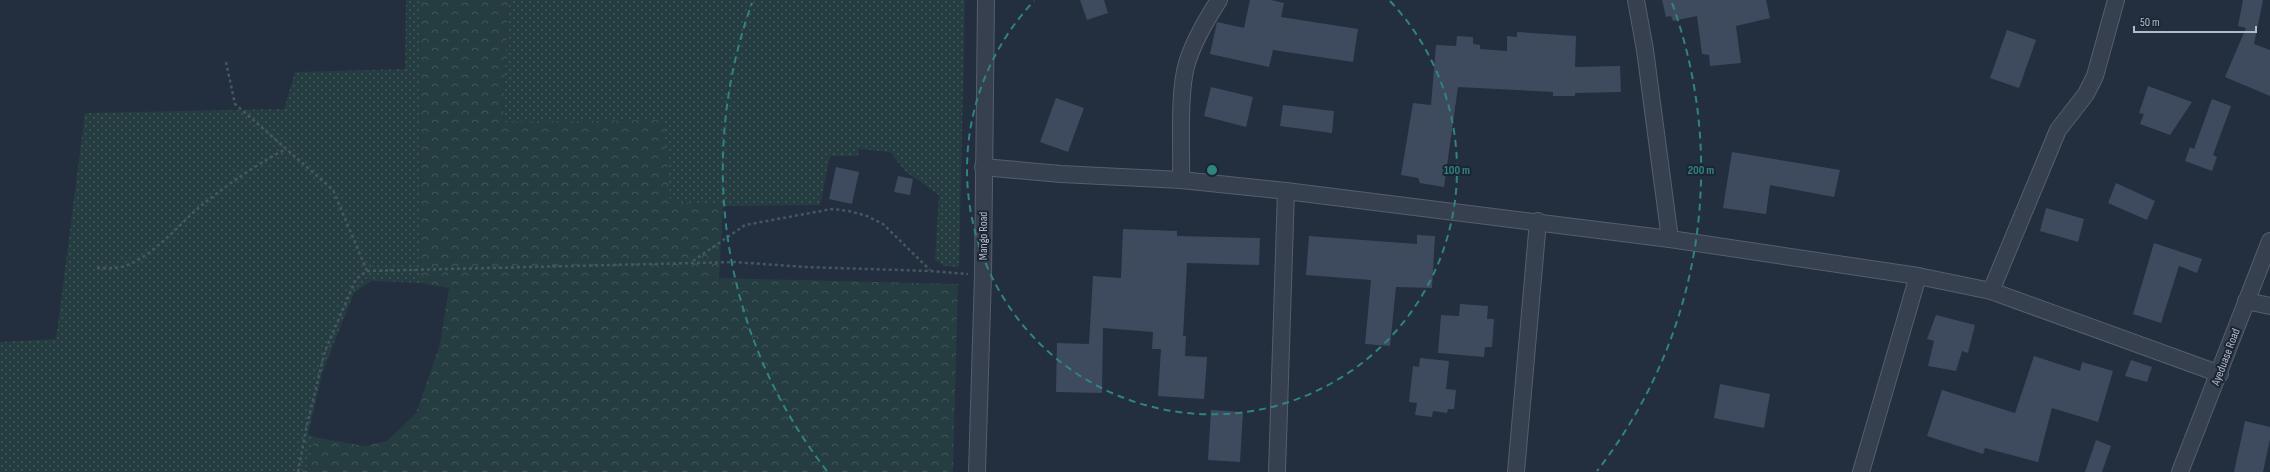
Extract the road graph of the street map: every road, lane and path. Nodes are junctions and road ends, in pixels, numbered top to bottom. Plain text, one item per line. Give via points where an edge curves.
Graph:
1 (986, 0) edge
2 (1219, 0) edge
3 (1636, 0) edge
4 (2116, 0) edge
5 (226, 62) dead end
6 (286, 148) junction
7 (983, 167) junction
8 (1181, 180) junction
9 (1286, 190) junction
10 (1538, 221) junction
11 (1670, 239) junction
12 (2270, 241) edge
13 (692, 262) junction
14 (97, 268) dead end
15 (367, 271) junction
16 (930, 271) junction
17 (983, 275) junction
18 (1918, 276) junction
19 (1992, 290) junction
20 (2246, 301) junction
21 (2270, 306) edge
22 (2220, 374) junction
23 (298, 472) edge
24 (977, 472) edge
25 (1277, 472) edge
26 (1516, 472) edge
27 (1861, 472) edge
28 (2180, 472) edge

1 - 7 street, Mango Road
2 - 8 street via 1198,35 1187,65 1183,92
3 - 11 street
4 - 19 street via 2095,76 2086,94 2058,130
5 - 6 path via 235,104
6 - 14 path via 266,159 203,204 150,251 124,266
6 - 15 path via 333,190
7 - 8 street
7 - 17 street, Mango Road
8 - 9 street
9 - 10 street
9 - 25 street
10 - 11 street
10 - 26 street
11 - 18 street
12 - 20 street, Ayeduase Road
13 - 15 path
13 - 16 path
13 - 16 path via 745,225 832,209 867,216 883,224
15 - 23 path via 356,279 325,351
16 - 17 path
17 - 24 street, Mango Road
18 - 19 street
18 - 27 street
19 - 22 street
20 - 21 street
20 - 22 street, Ayeduase Road
22 - 28 street, Ayeduase Road

